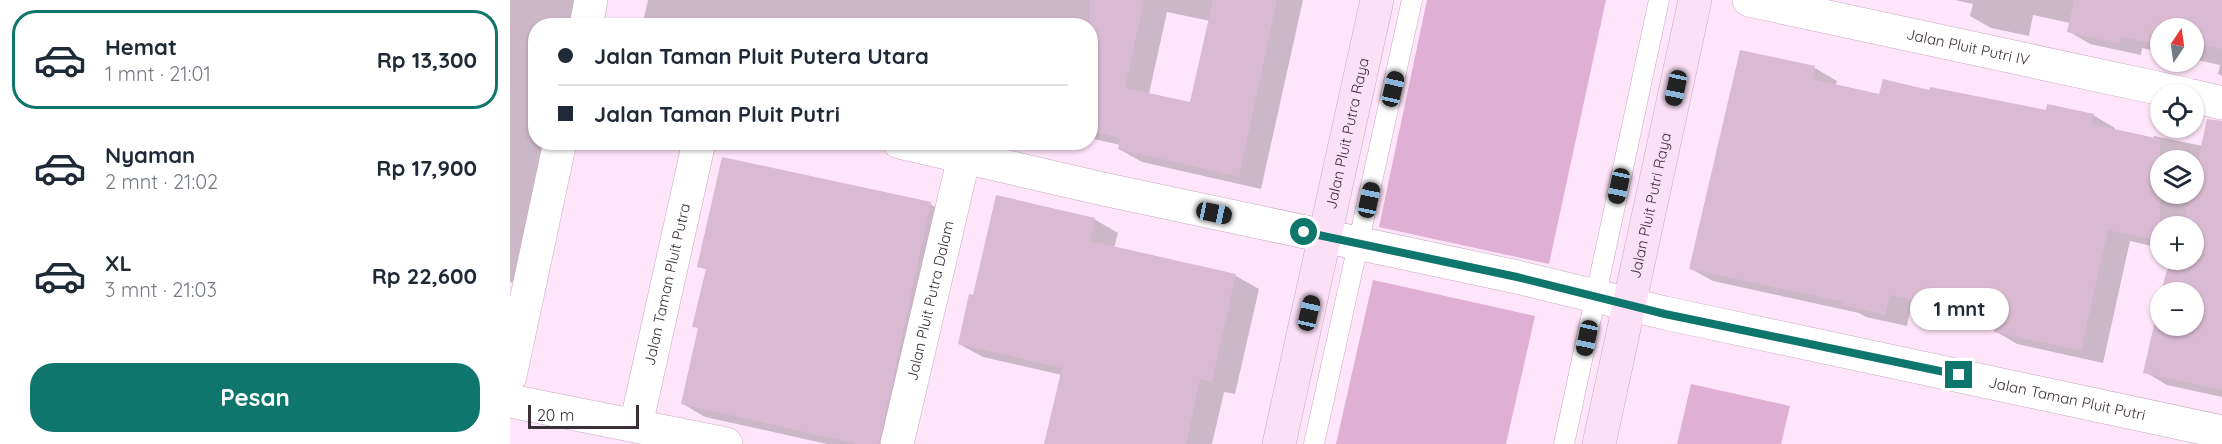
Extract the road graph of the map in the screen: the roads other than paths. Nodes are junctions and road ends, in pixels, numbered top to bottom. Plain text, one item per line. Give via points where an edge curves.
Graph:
1 (591, 0) edge
2 (1377, 0) edge
3 (1412, 0) edge
4 (1659, 0) edge
5 (1695, 0) edge
6 (1749, 0) edge
7 (588, 18) edge
8 (2150, 86) edge
9 (2204, 99) edge
10 (2222, 103) edge
11 (558, 150) edge
12 (697, 150) edge
13 (934, 150) edge
14 (964, 157) junction
15 (1326, 237) junction
16 (1359, 244) junction
17 (1596, 296) junction
18 (1629, 304) junction
19 (510, 376) edge
20 (510, 401) edge
21 (636, 425) junction
22 (2222, 432) edge
23 (726, 444) edge
24 (897, 444) edge
25 (1279, 444) edge
26 (1314, 444) edge
27 (1564, 444) edge
28 (1599, 444) edge

1 - 7 street
2 - 15 street, Jalan Pluit Putra Raya
3 - 16 lane
4 - 17 lane
5 - 18 street, Jalan Pluit Putri Raya
6 - 8 street, Jalan Pluit Putri IV
9 - 10 street
11 - 19 street
12 - 21 street, Jalan Taman Pluit Putra
13 - 14 street, Jalan Taman Pluit Putri
14 - 15 street, Jalan Taman Pluit Putri
14 - 24 street, Jalan Pluit Putra Dalam
15 - 16 street, Jalan Taman Pluit Putri
15 - 25 street, Jalan Pluit Putra Raya
16 - 17 street, Jalan Taman Pluit Putri
16 - 26 lane
17 - 18 street, Jalan Taman Pluit Putri
17 - 27 lane
18 - 22 street, Jalan Taman Pluit Putri
18 - 28 street, Jalan Pluit Putri Raya
20 - 21 street
21 - 23 street

